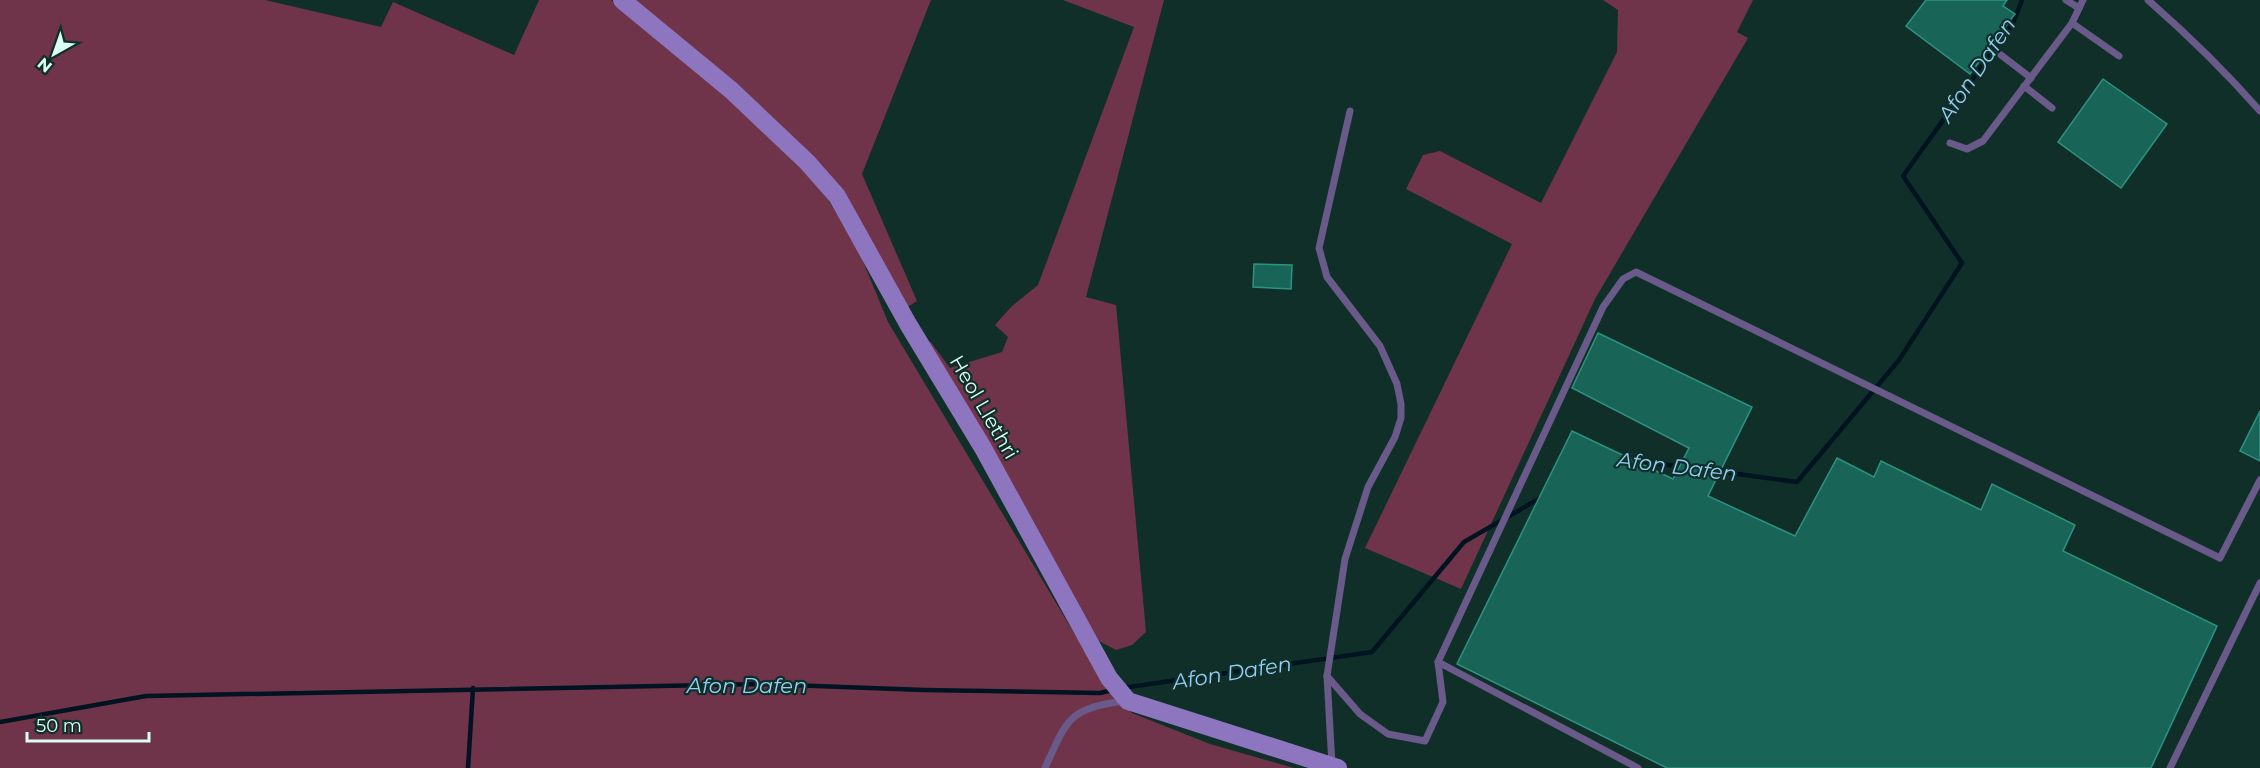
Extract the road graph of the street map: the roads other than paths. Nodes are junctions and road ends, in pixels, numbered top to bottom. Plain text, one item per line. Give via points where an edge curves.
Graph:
1 (622, 0) edge
2 (2066, 0) edge
3 (2083, 0) edge
4 (2148, 0) edge
5 (2079, 8) junction
6 (2072, 23) junction
7 (2001, 55) dead end
8 (2119, 56) dead end
9 (2031, 78) junction
10 (2024, 86) junction
11 (2052, 108) dead end
12 (1350, 111) dead end
13 (2260, 111) edge
14 (1950, 143) dead end
15 (2260, 480) edge
16 (2260, 583) edge
17 (1437, 662) junction
18 (1327, 676) junction
19 (1128, 701) junction
20 (1335, 767) edge
21 (1045, 768) edge
22 (1638, 768) edge
23 (2170, 768) edge

1 - 19 street, Heol Llethri via 732,90 837,196 983,448 1109,678
2 - 5 lane
3 - 5 lane
4 - 13 lane via 2223,69
5 - 6 lane
6 - 8 lane
6 - 9 lane
7 - 9 lane
9 - 10 lane
10 - 11 lane
10 - 14 lane via 1983,141 1968,149
12 - 18 lane via 1319,248 1327,278 1380,346 1397,384 1401,418 1368,487 1345,559
15 - 17 lane via 2220,558 1636,272 1623,279 1603,307
16 - 23 lane
17 - 18 lane via 1443,702 1425,741 1388,734 1360,714
17 - 22 lane
18 - 20 lane
19 - 20 street
19 - 21 lane via 1082,710 1070,720

